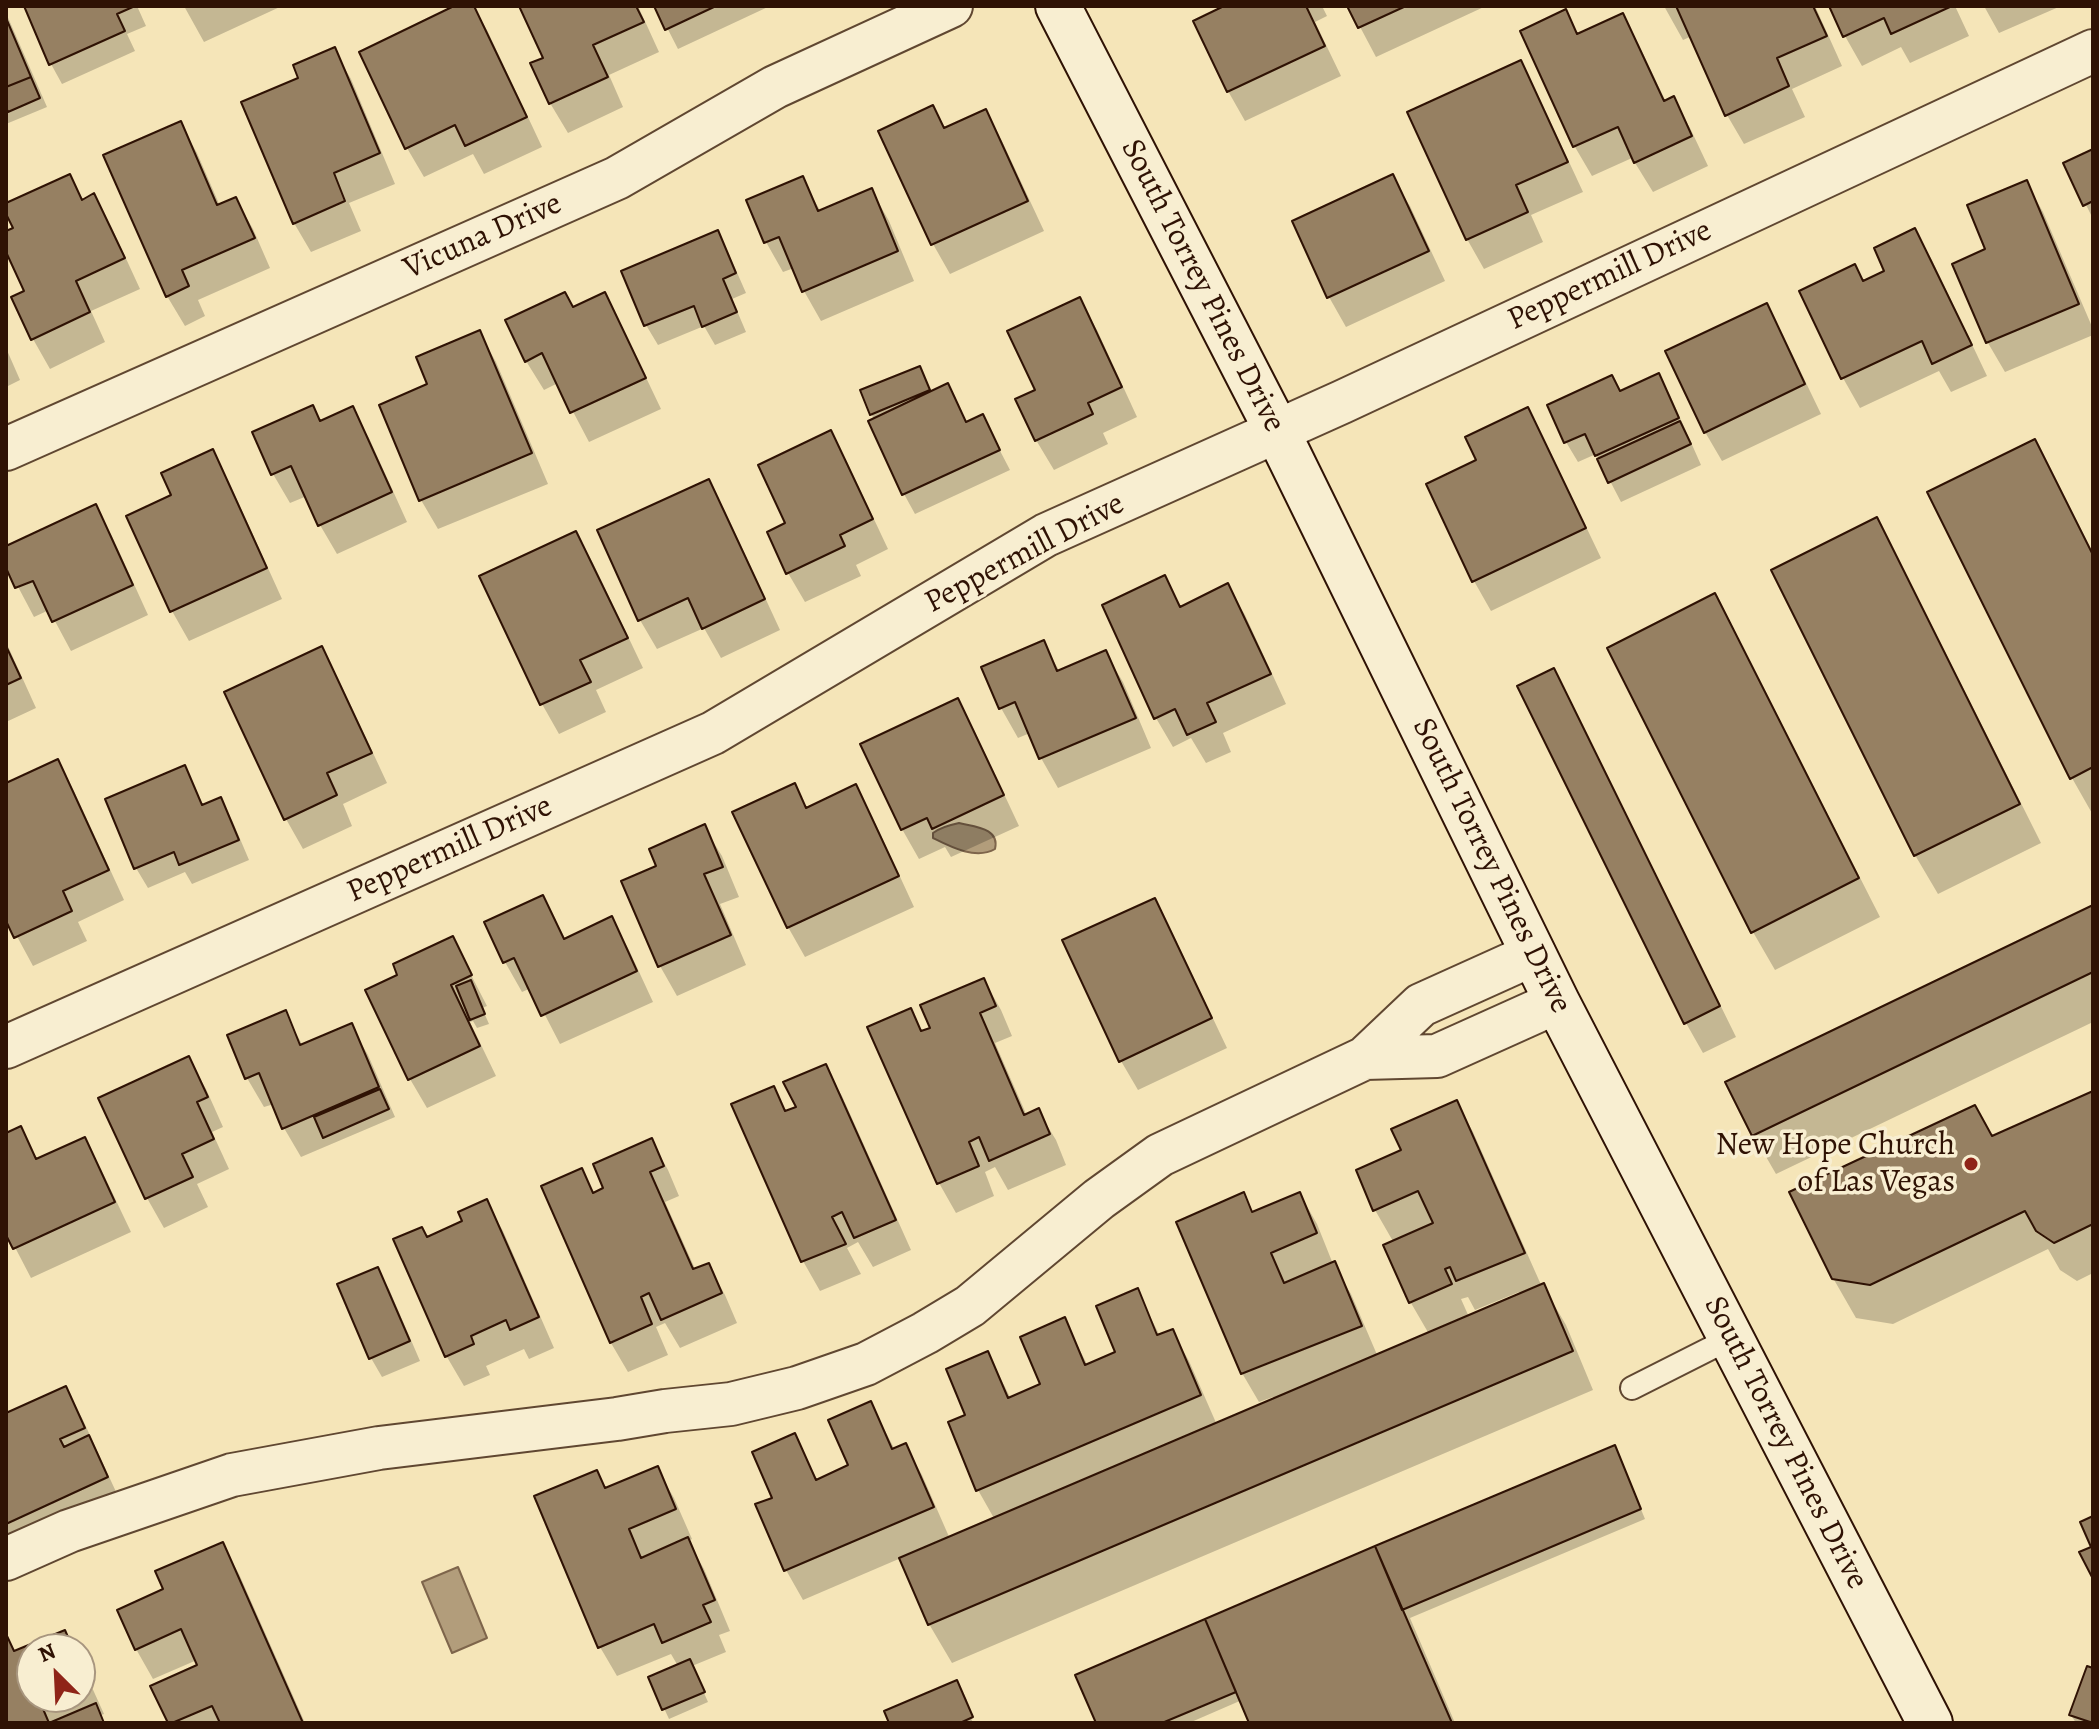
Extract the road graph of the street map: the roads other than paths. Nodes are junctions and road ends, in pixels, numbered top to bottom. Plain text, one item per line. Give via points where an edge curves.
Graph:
1 (951, 6) edge
2 (1058, 6) edge
3 (2093, 51) edge
4 (1277, 431) junction
5 (6, 449) edge
6 (1534, 954) junction
7 (1557, 1002) junction
8 (6, 1047) edge
9 (1365, 1058) junction
10 (1731, 1338) junction
11 (1632, 1388) dead end
12 (6, 1559) edge
13 (1930, 1723) edge

1 - 5 street, Vicuna Drive via 775,87 617,178
2 - 4 main road, South Torrey Pines Drive
3 - 4 street, Peppermill Drive
4 - 6 main road, South Torrey Pines Drive
4 - 8 street, Peppermill Drive via 1046,535 713,733
6 - 7 main road, South Torrey Pines Drive
6 - 9 street via 1421,1005
7 - 9 street via 1437,1056
7 - 10 main road, South Torrey Pines Drive
9 - 12 street via 1160,1155 970,1306 866,1364 731,1404 379,1448 232,1475 69,1531
10 - 11 lane
10 - 13 main road, South Torrey Pines Drive

